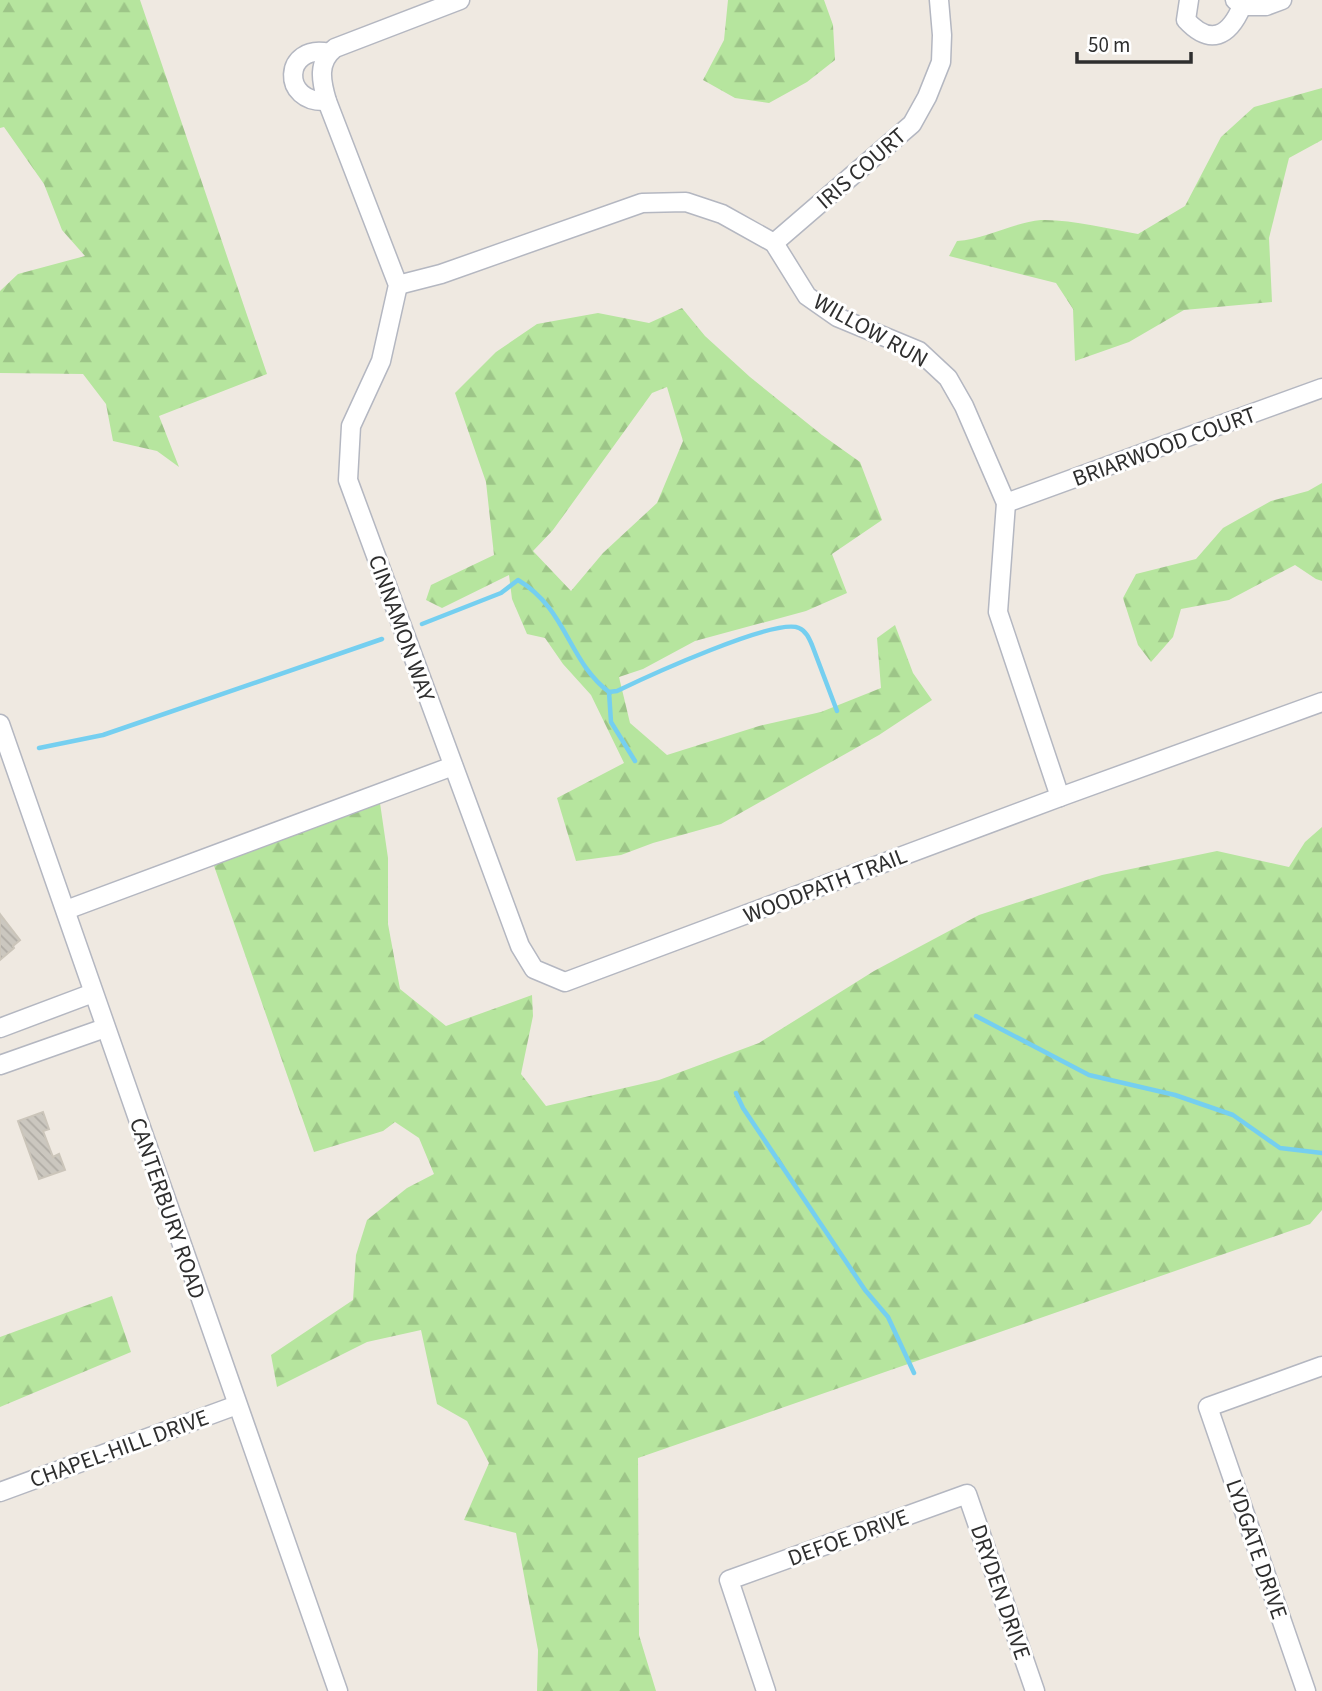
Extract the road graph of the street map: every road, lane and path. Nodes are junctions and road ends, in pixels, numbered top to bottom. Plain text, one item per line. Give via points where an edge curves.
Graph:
1 (460, 0) edge
2 (939, 0) edge
3 (1189, 0) edge
4 (1282, 0) edge
5 (1238, 3) edge
6 (329, 53) junction
7 (327, 101) junction
8 (774, 243) junction
9 (398, 285) junction
10 (1322, 388) edge
11 (1006, 503) junction
12 (1322, 702) edge
13 (0, 723) edge
14 (453, 766) junction
15 (1060, 797) junction
16 (66, 910) junction
17 (93, 993) junction
18 (0, 1028) edge
19 (105, 1028) junction
20 (0, 1065) edge
21 (1322, 1366) edge
22 (237, 1405) junction
23 (0, 1492) edge
24 (967, 1494) joint
25 (338, 1691) edge
26 (766, 1691) edge
27 (1035, 1691) edge
28 (1306, 1691) edge

1 - 6 street
2 - 8 street, IRIS COURT via 941,62 912,124
3 - 5 street via 1186,20 1196,31 1211,36 1229,28 1237,18
4 - 5 street via 1266,6
6 - 7 street via 321,70
6 - 7 street via 305,54 292,78 302,95
7 - 9 street
8 - 9 street, WILLOW RUN via 722,214 685,202 642,203
8 - 11 street, WILLOW RUN via 807,296 837,317 919,351 948,378
9 - 14 street, CINNAMON WAY via 381,361 351,426 348,480
10 - 11 street, BRIARWOOD COURT
11 - 15 street, WILLOW RUN via 998,612
12 - 15 street, WOODPATH TRAIL
13 - 16 street, CANTERBURY ROAD
14 - 15 street, WOODPATH TRAIL via 520,946 534,969 565,982
14 - 16 street
16 - 17 street, CANTERBURY ROAD
17 - 18 street
17 - 19 street, CANTERBURY ROAD
19 - 20 street
19 - 22 street, CANTERBURY ROAD
21 - 28 street, LYDGATE DRIVE via 1208,1407
22 - 23 street, CHAPEL-HILL DRIVE
22 - 25 street, CANTERBURY ROAD
24 - 26 street, DEFOE DRIVE via 729,1580
24 - 27 street, DRYDEN DRIVE

